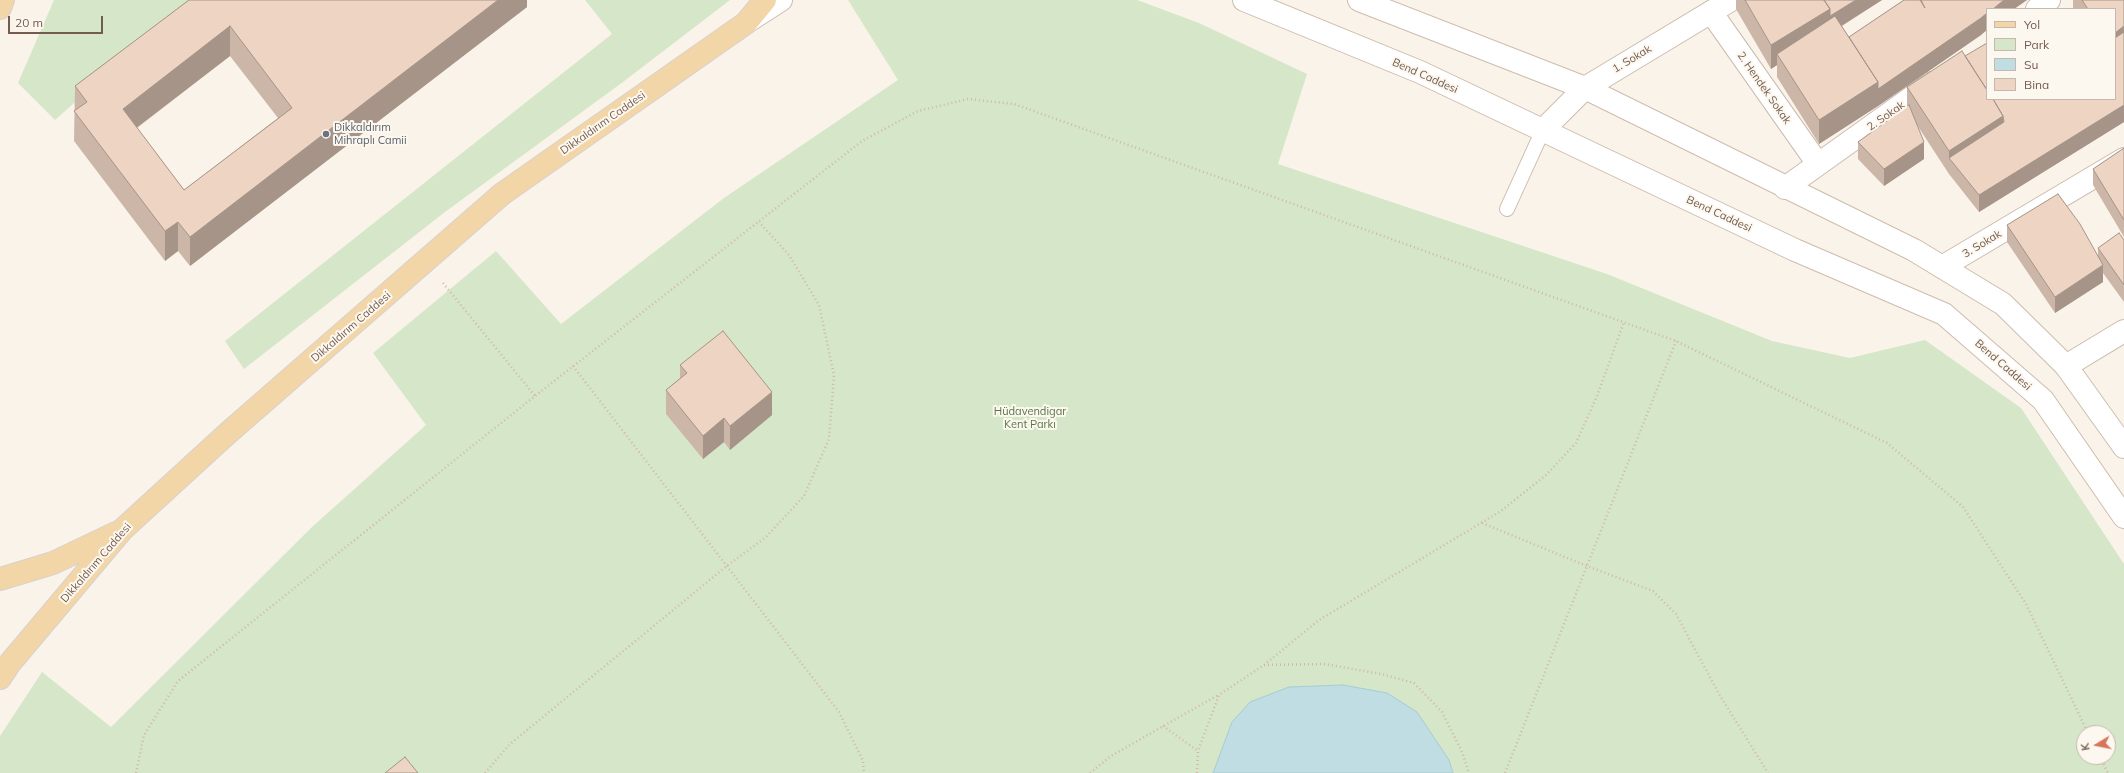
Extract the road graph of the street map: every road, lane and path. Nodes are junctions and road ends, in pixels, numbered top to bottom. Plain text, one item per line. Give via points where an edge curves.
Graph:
1 (3, 0) edge
2 (765, 0) edge
3 (781, 0) edge
4 (1244, 0) edge
5 (1360, 0) edge
6 (1731, 0) edge
7 (2049, 0) edge
8 (0, 8) edge
9 (2038, 8) edge
10 (1710, 12) junction
11 (746, 23) junction
12 (1948, 72) edge
13 (1585, 88) junction
14 (1543, 130) junction
15 (2124, 160) edge
16 (1818, 164) junction
17 (1785, 188) junction
18 (1507, 209) dead end
19 (759, 222) junction
20 (425, 262) junction
21 (1942, 268) junction
22 (1624, 322) junction
23 (2124, 331) edge
24 (1676, 341) junction
25 (573, 366) junction
26 (2066, 366) junction
27 (534, 396) junction
28 (2124, 447) edge
29 (2124, 517) edge
30 (1482, 523) junction
31 (122, 530) junction
32 (728, 565) junction
33 (1587, 566) junction
34 (0, 579) edge
35 (1264, 665) junction
36 (0, 678) edge
37 (1219, 695) junction
38 (2084, 725) edge
39 (1163, 726) junction
40 (1198, 750) junction
41 (136, 773) edge
42 (485, 773) edge
43 (864, 773) edge
44 (1090, 773) edge
45 (1197, 773) edge
46 (1469, 773) edge
47 (1505, 773) edge
48 (1768, 773) edge

1 - 8 main road
2 - 11 main road, Dikkaldırım Caddesi
3 - 11 main road
4 - 14 main road, Bend Caddesi via 1420,72
5 - 13 main road
6 - 10 main road, 1. Sokak
7 - 9 main road
10 - 13 main road, 1. Sokak
10 - 16 main road, 2. Hendek Sokak
11 - 20 main road, Dikkaldırım Caddesi via 502,194
12 - 16 main road, 2. Sokak
13 - 14 main road, 1. Sokak
13 - 17 main road
14 - 18 lane
14 - 29 main road, Bend Caddesi via 1795,250 1944,314 2043,400
15 - 21 main road, 3. Sokak
16 - 17 main road, 2. Sokak
17 - 21 main road via 1914,250
19 - 22 path via 862,141 918,111 968,99 1021,107
19 - 25 path
19 - 32 path via 789,255 819,305 834,375 829,439 804,496 766,537
20 - 27 path
20 - 31 main road, Dikkaldırım Caddesi via 228,433
21 - 26 main road via 2003,304
22 - 24 path
22 - 30 path via 1597,396 1576,443 1546,475
23 - 26 main road
24 - 33 path
24 - 38 path via 1887,443 1963,506 2026,604
25 - 27 path
25 - 32 path
26 - 28 main road
27 - 41 path via 178,681 144,735
30 - 33 path
30 - 35 path via 1319,620
31 - 34 main road via 53,563
31 - 36 main road, Dikkaldırım Caddesi
32 - 42 path via 510,744
32 - 43 path via 839,712 863,761
33 - 47 path
33 - 48 path via 1653,591 1676,614 1719,694
35 - 37 path
35 - 46 path via 1325,664 1414,683 1442,712 1462,752
37 - 39 path
37 - 40 path
39 - 40 path
39 - 44 path via 1111,756
40 - 45 path

